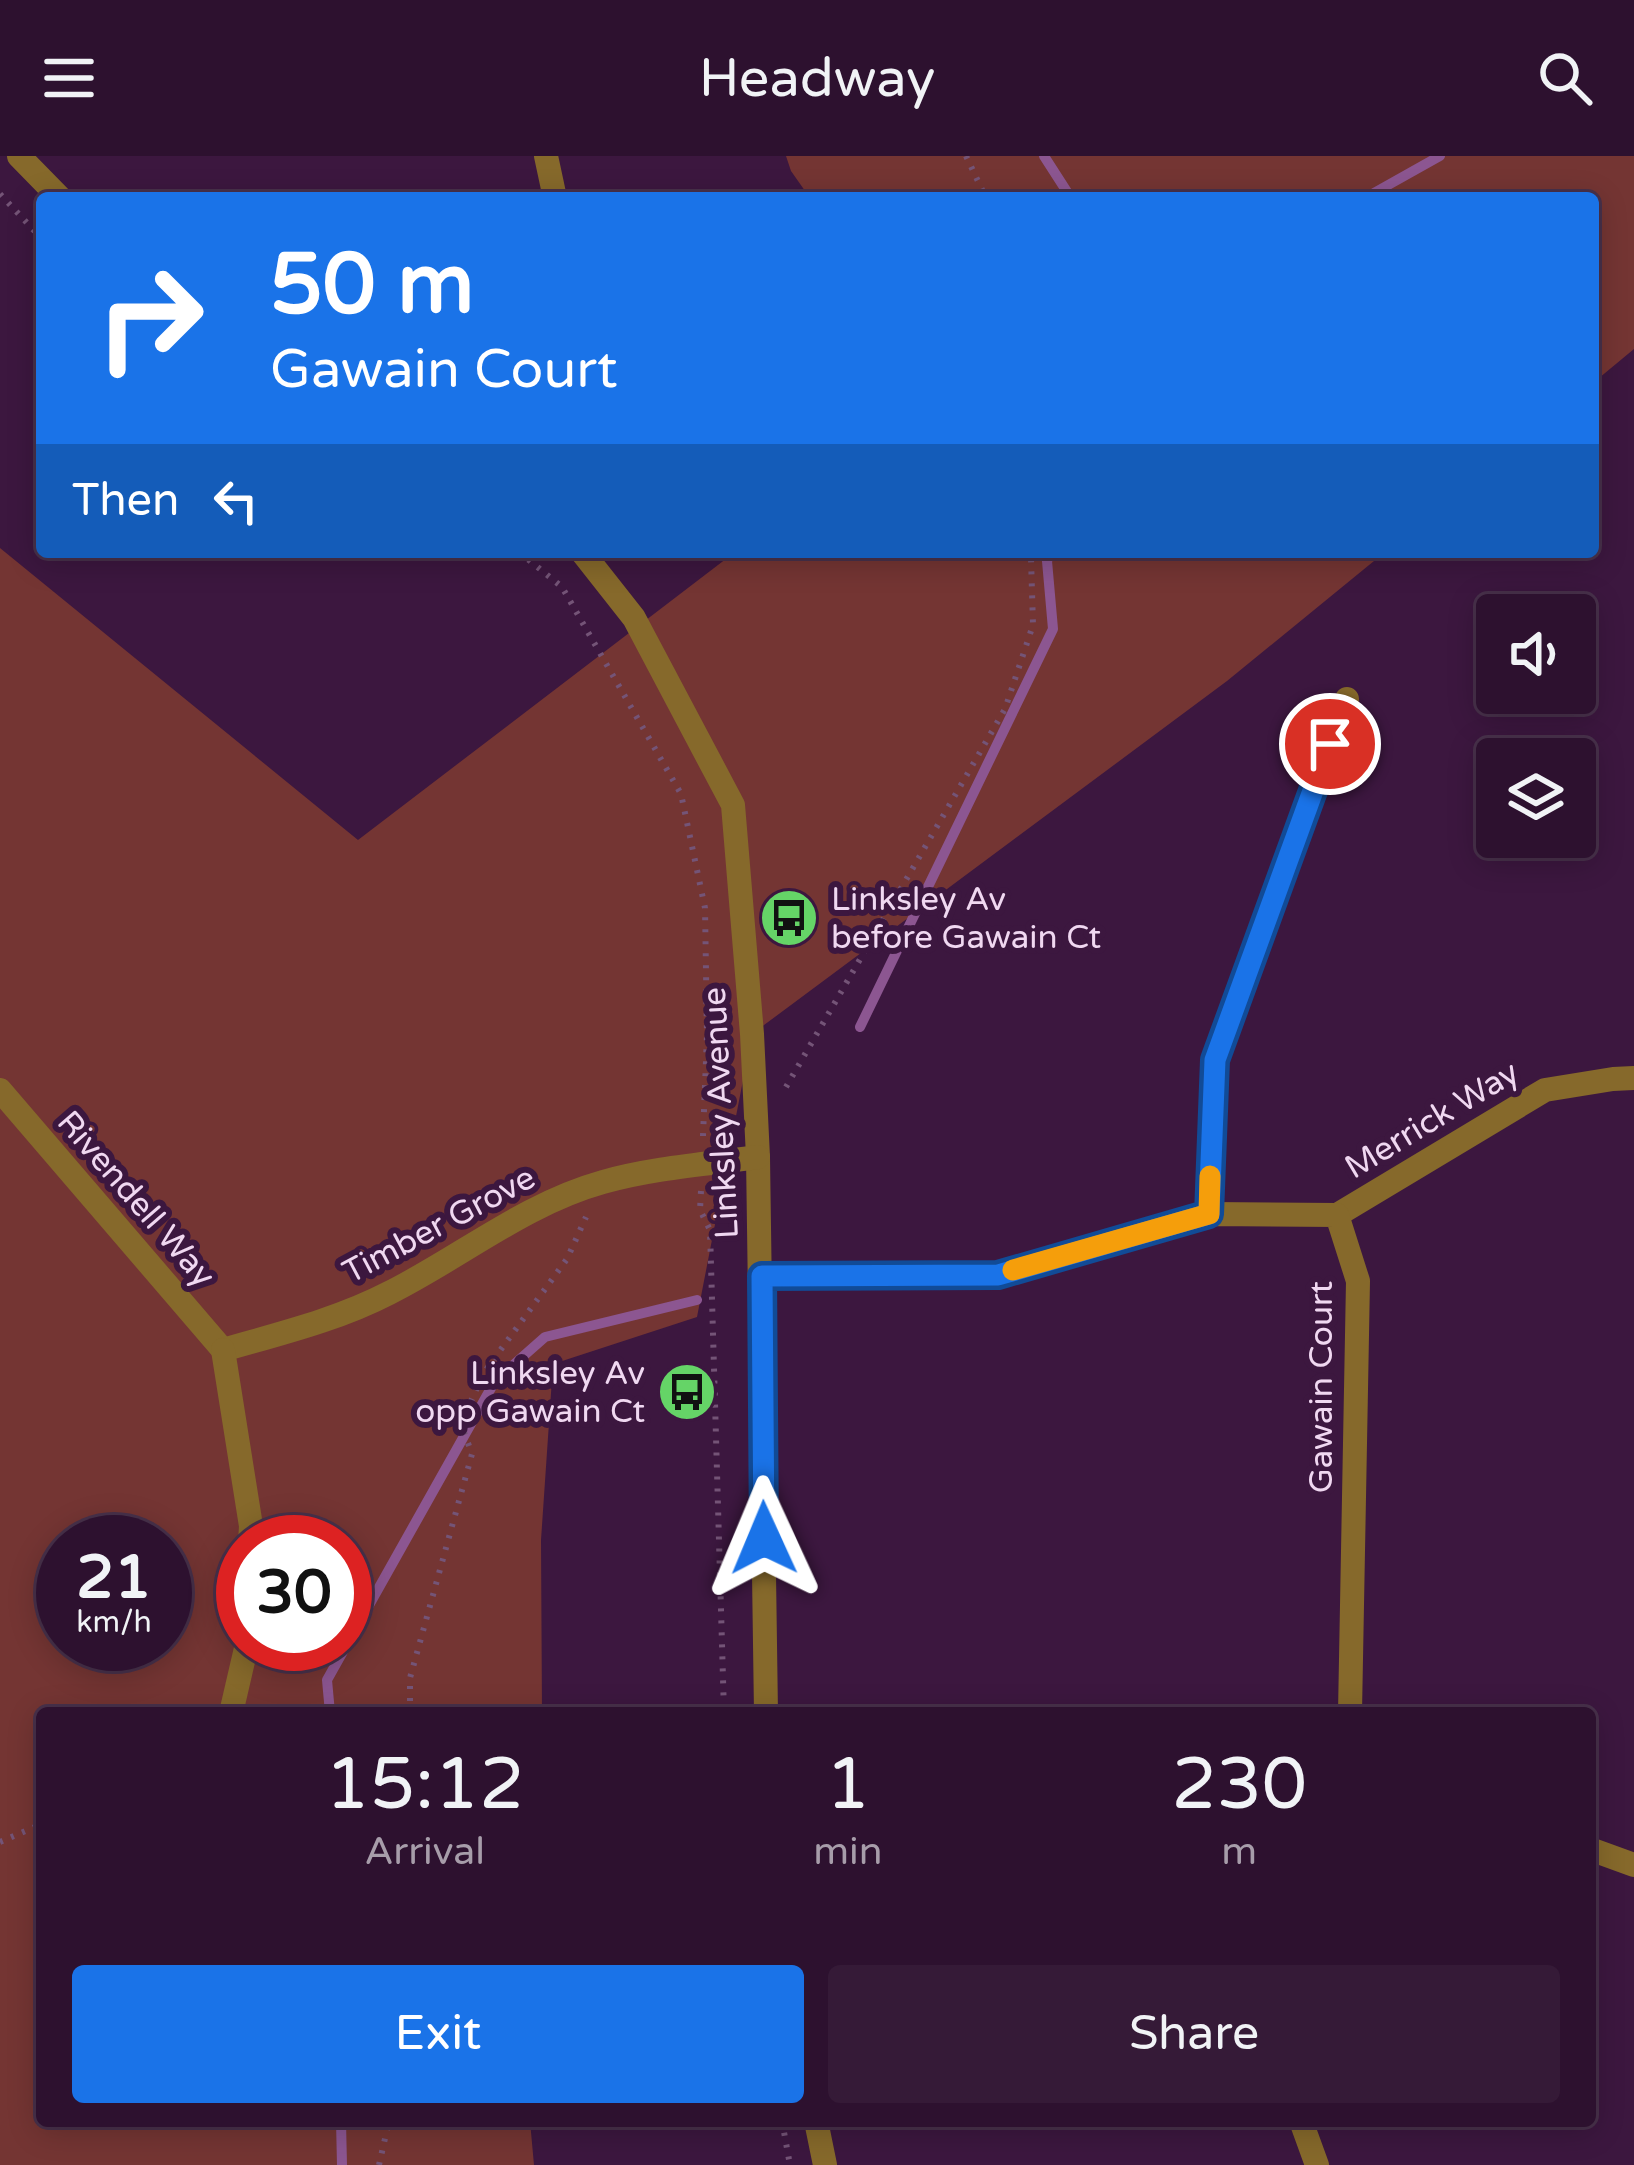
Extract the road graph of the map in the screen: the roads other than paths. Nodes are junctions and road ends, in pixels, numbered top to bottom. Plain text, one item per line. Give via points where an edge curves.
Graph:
1 (19, 156) edge
2 (546, 156) edge
3 (54, 192) edge
4 (554, 192) edge
5 (587, 558) edge
6 (1347, 699) dead end
7 (1634, 1078) edge
8 (0, 1090) edge
9 (758, 1157) junction
10 (1209, 1214) junction
11 (1337, 1215) junction
12 (762, 1276) junction
13 (223, 1350) junction
14 (248, 1515) edge
15 (241, 1671) edge
16 (232, 1707) edge
17 (766, 1707) edge
18 (1350, 1707) edge
19 (1596, 1851) edge
20 (1634, 1865) edge
21 (817, 2127) edge
22 (1303, 2127) edge
23 (825, 2165) edge
24 (1317, 2165) edge

1 - 3 street
2 - 4 street
5 - 9 street, Linksley Avenue via 634,618 733,805
6 - 10 street via 1215,1060
7 - 11 street, Merrick Way via 1545,1090
8 - 13 street, Rivendell Way
9 - 12 street, Linksley Avenue
9 - 13 street, Timber Grove via 601,1183 522,1214 388,1294
10 - 11 street
10 - 12 street via 998,1275
11 - 18 street, Gawain Court via 1358,1281
12 - 17 street, Linksley Avenue
13 - 14 street
15 - 16 street
19 - 20 street
21 - 23 street
22 - 24 street

